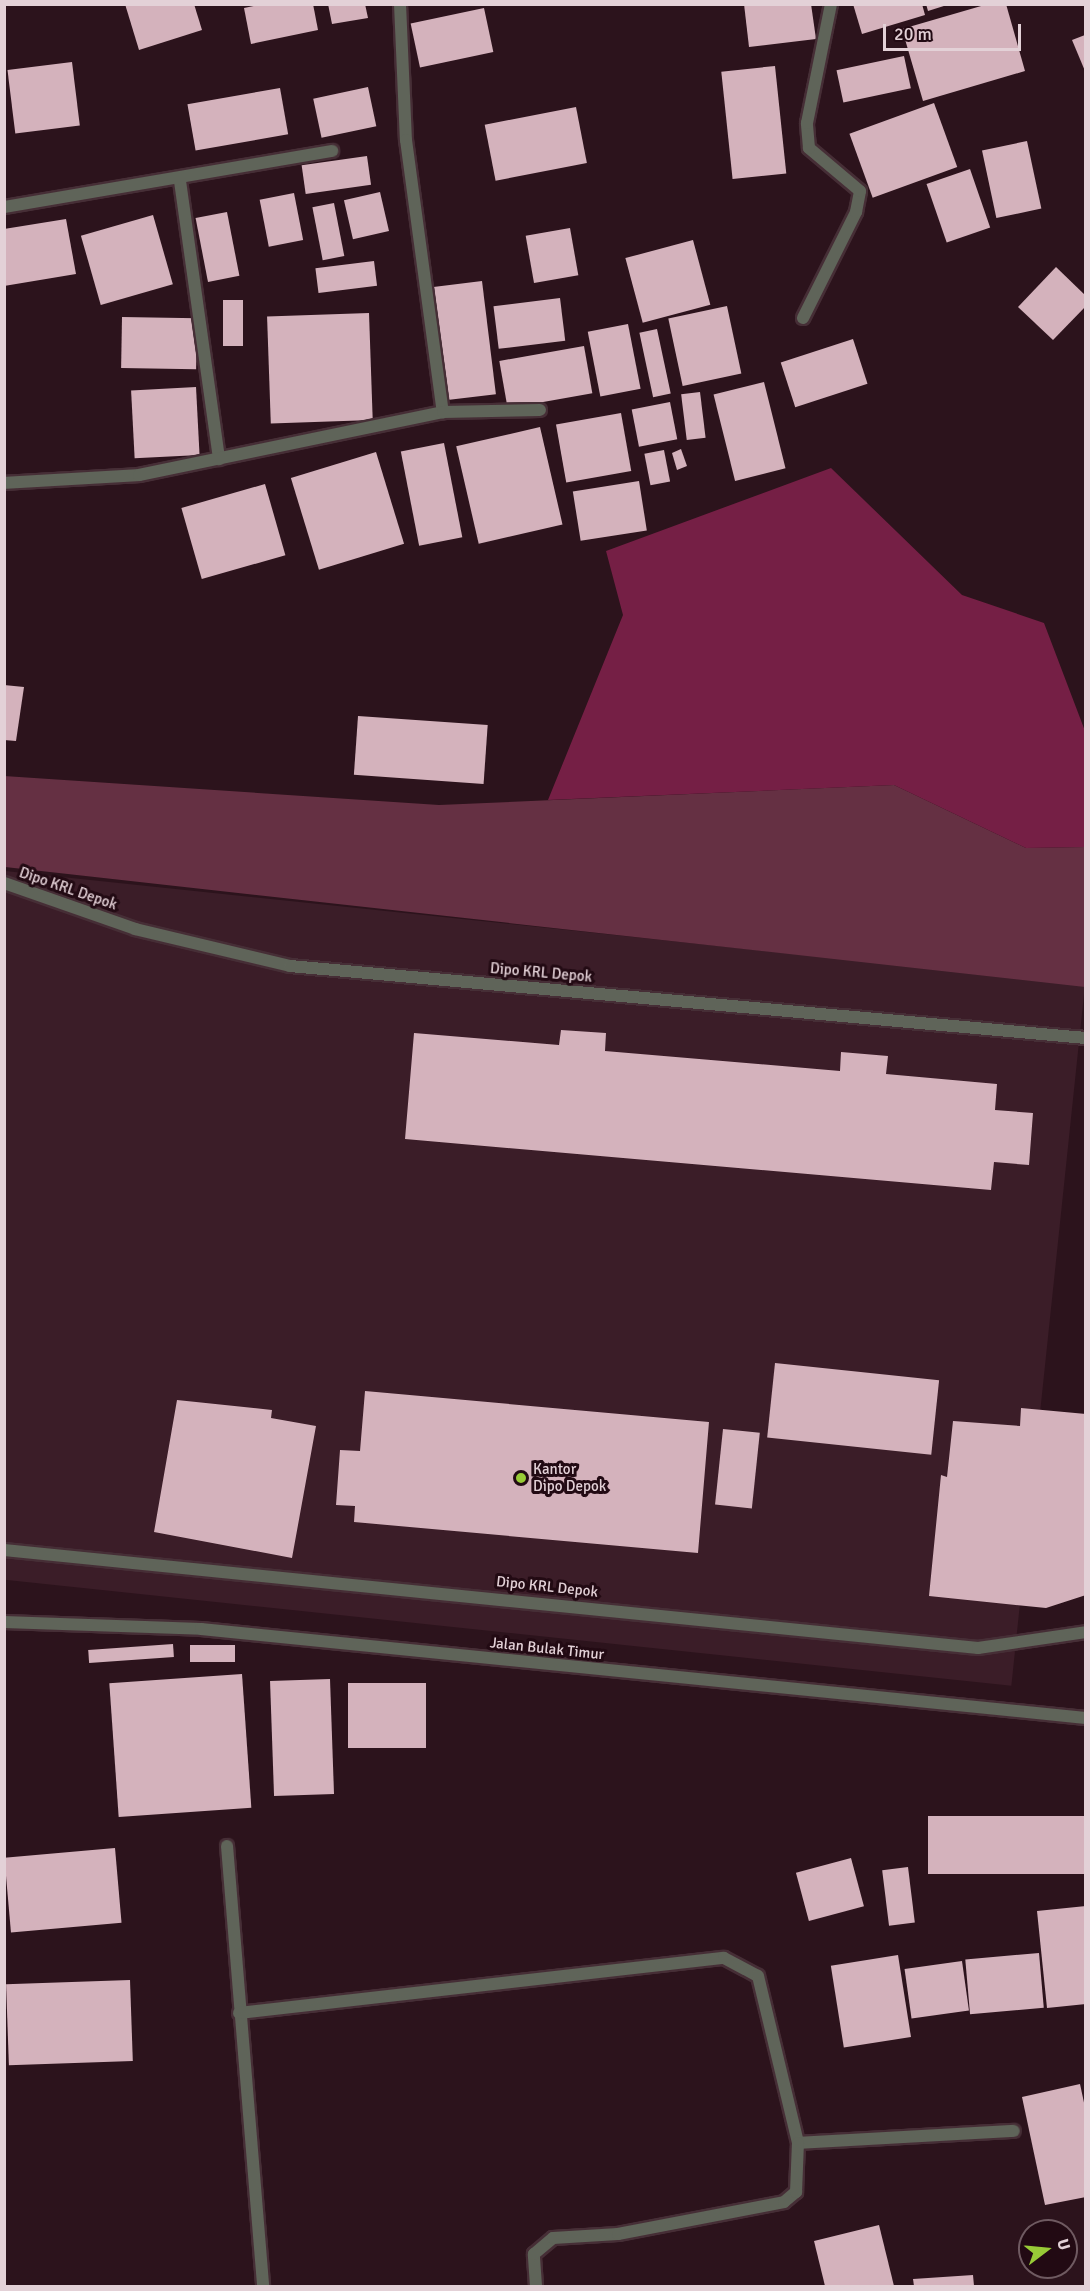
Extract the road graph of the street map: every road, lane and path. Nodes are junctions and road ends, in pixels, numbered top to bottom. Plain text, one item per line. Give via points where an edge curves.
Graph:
1 (399, 4) edge
2 (831, 4) edge
3 (332, 151) dead end
4 (180, 181) junction
5 (4, 207) edge
6 (803, 318) dead end
7 (540, 410) dead end
8 (443, 412) junction
9 (219, 459) junction
10 (4, 483) edge
11 (4, 883) edge
12 (1086, 1038) edge
13 (4, 1550) edge
14 (4, 1622) edge
15 (1086, 1632) edge
16 (1086, 1718) edge
17 (227, 1846) dead end
18 (239, 2013) junction
19 (1014, 2131) dead end
20 (798, 2143) junction
21 (262, 2286) edge
22 (536, 2286) edge

1 - 8 street via 406,140
2 - 6 street via 807,123 809,148 860,191 856,212
3 - 4 street
4 - 5 street
4 - 9 street
7 - 8 street
8 - 9 street
9 - 10 street via 139,475
11 - 12 street, Dipo KRL Depok via 135,929 290,966
13 - 15 street, Dipo KRL Depok via 978,1648
14 - 16 street, Jalan Bulak Timur via 201,1629
17 - 18 street
18 - 20 street via 724,1958 758,1976
18 - 21 street
19 - 20 street
20 - 22 street via 796,2192 784,2202 618,2234 553,2238 534,2254

